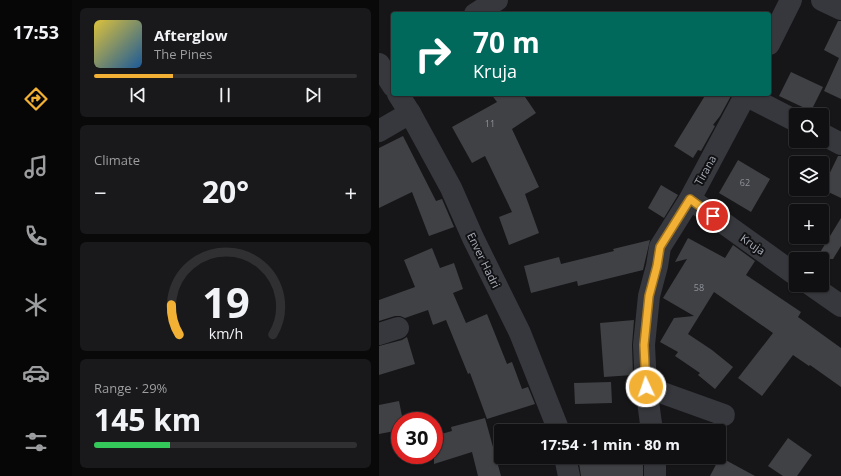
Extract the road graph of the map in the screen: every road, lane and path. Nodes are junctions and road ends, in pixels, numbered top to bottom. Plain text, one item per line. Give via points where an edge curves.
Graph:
1 (497, 0) edge
2 (791, 0) edge
3 (822, 0) edge
4 (841, 9) edge
5 (478, 12) edge
6 (771, 40) edge
7 (399, 96) edge
8 (745, 96) edge
9 (748, 96) edge
10 (410, 113) junction
11 (789, 117) edge
12 (379, 131) edge
13 (829, 138) edge
14 (841, 144) edge
15 (690, 199) junction
16 (789, 269) edge
17 (821, 292) edge
18 (841, 306) edge
19 (646, 387) junction
20 (724, 415) dead end
21 (556, 424) edge
22 (651, 424) edge
23 (566, 464) edge
24 (655, 464) edge
25 (569, 476) edge
26 (655, 476) edge

1 - 5 street
2 - 6 street
3 - 4 street
7 - 10 street, Enver Hadri
8 - 15 street, Tirana
9 - 11 street
10 - 12 street
10 - 21 street, Enver Hadri via 451,188 520,333
13 - 14 street
15 - 16 street, Kruja
15 - 19 street, Tirana via 660,247 649,296 644,345
17 - 18 street
19 - 20 street
19 - 22 street, Tirana
23 - 25 street
24 - 26 street

